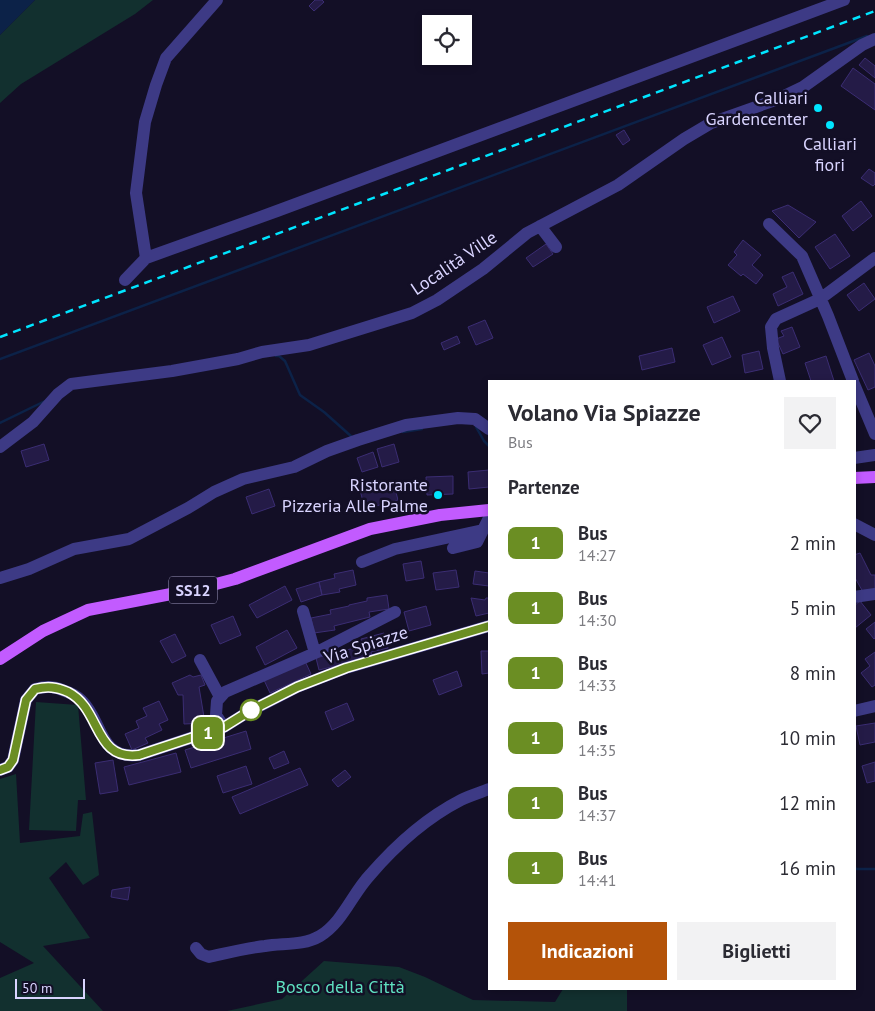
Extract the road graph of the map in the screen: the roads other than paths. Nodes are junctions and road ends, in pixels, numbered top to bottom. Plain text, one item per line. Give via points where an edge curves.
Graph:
1 (217, 0) edge
2 (844, 0) edge
3 (875, 39) edge
4 (769, 224) dead end
5 (540, 226) junction
6 (556, 247) dead end
7 (146, 258) junction
8 (875, 258) edge
9 (124, 280) dead end
10 (820, 299) junction
11 (780, 380) edge
12 (852, 380) edge
13 (856, 390) edge
14 (488, 428) edge
15 (875, 434) edge
16 (0, 447) edge
17 (875, 455) edge
18 (856, 458) edge
19 (856, 478) edge
20 (871, 478) edge
21 (487, 520) edge
22 (856, 525) edge
23 (875, 535) edge
24 (452, 548) dead end
25 (362, 562) dead end
26 (0, 578) edge
27 (875, 594) edge
28 (856, 597) edge
29 (303, 611) dead end
30 (395, 612) dead end
31 (488, 626) edge
32 (315, 653) junction
33 (0, 659) edge
34 (200, 660) dead end
35 (220, 697) junction
36 (875, 706) edge
37 (856, 711) edge
38 (224, 727) junction
39 (0, 770) edge
40 (488, 789) edge
41 (196, 948) dead end

1 - 7 street via 166,58 156,85 146,122 136,193
2 - 7 street
3 - 5 street, Località Ville via 803,87 711,123 618,186
4 - 10 street via 802,256
5 - 6 street
5 - 16 street, Località Ville via 437,300 383,322 309,345 172,371 70,384 33,422
7 - 9 street
8 - 10 street
10 - 11 street via 776,319 771,326
10 - 12 street
13 - 15 street
14 - 26 street via 476,419 458,418 406,425 327,451 294,467 243,479 129,539 74,549
17 - 18 street
19 - 20 main road
21 - 24 street via 477,542
21 - 25 street
21 - 33 main road, SS12 via 440,516 370,530 235,579 88,610 43,631
22 - 23 street
27 - 28 street
29 - 32 street
30 - 32 street
31 - 38 street, Via Spiazze via 346,668 297,687
32 - 35 street
34 - 35 street
35 - 38 street via 216,701 216,715
36 - 37 street
38 - 39 street, Via Spiazze via 139,755 126,756 104,740 82,701 53,686 43,687 35,689 26,700 13,760
40 - 41 street via 446,809 412,835 370,875 334,926 319,937 302,943 264,946 209,957

